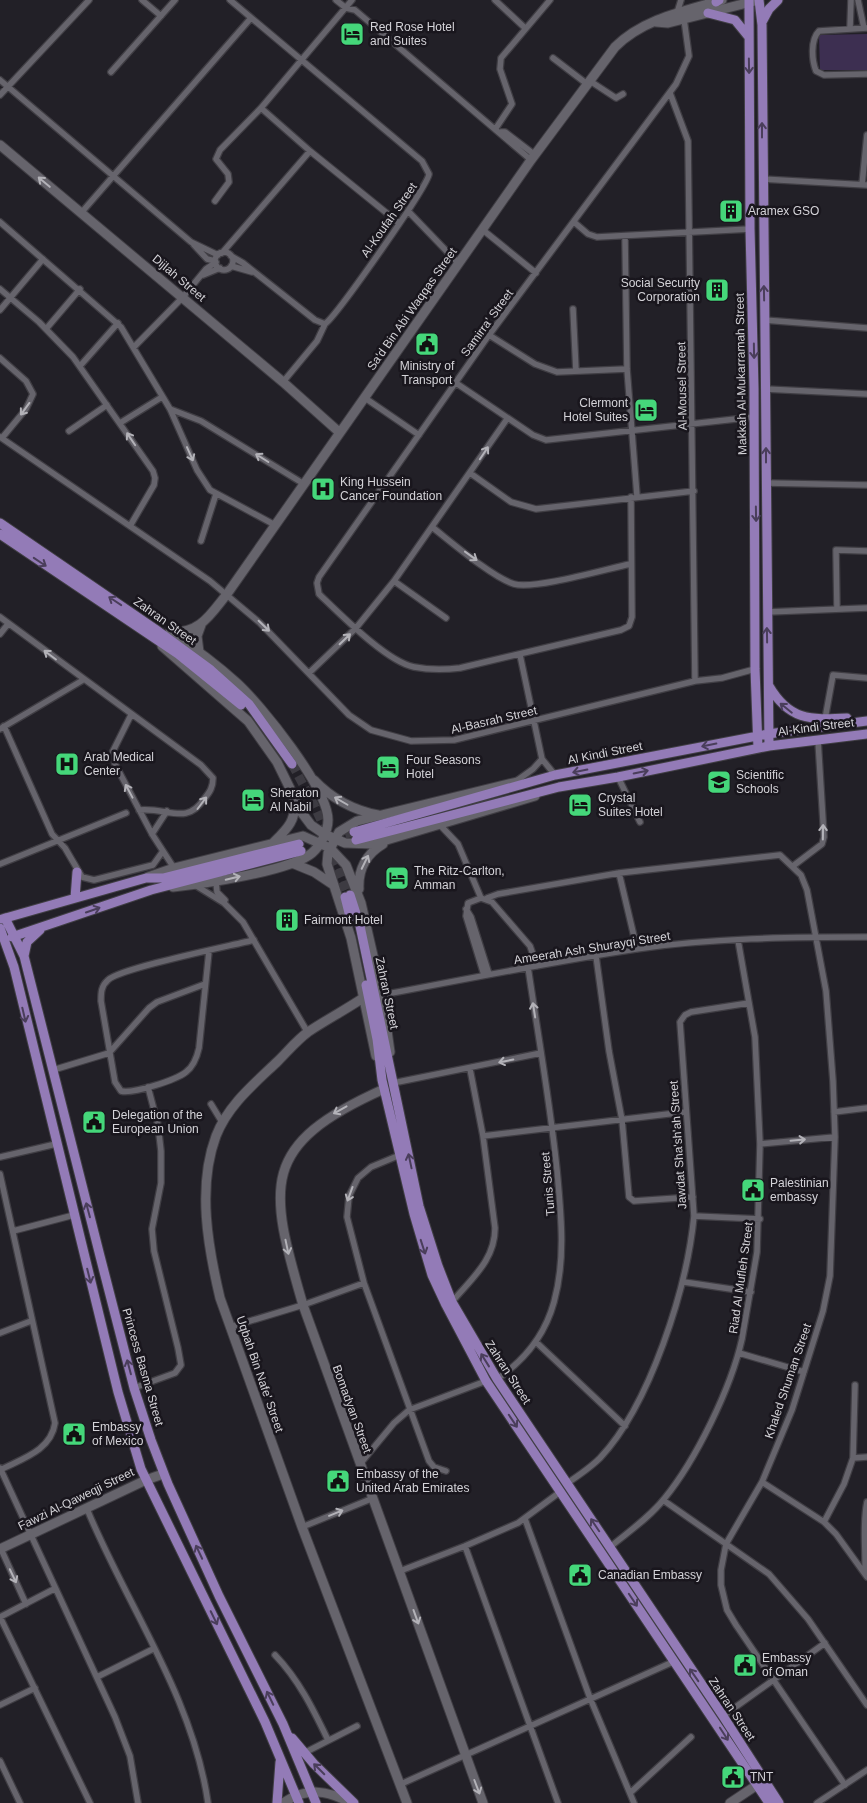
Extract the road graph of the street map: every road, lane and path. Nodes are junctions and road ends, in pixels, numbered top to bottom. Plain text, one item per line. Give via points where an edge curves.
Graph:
1 (89, 0) edge
2 (142, 0) edge
3 (176, 0) edge
4 (230, 0) edge
5 (336, 0) edge
6 (352, 0) edge
7 (495, 0) edge
8 (550, 0) edge
9 (681, 0) edge
10 (759, 0) edge
11 (778, 0) edge
12 (850, 0) edge
13 (858, 0) edge
14 (719, 1) edge
15 (749, 1) edge
16 (346, 8) junction
17 (355, 10) junction
18 (689, 10) junction
19 (708, 13) junction
20 (161, 16) junction
21 (680, 16) junction
22 (251, 18) junction
23 (762, 25) junction
24 (525, 28) junction
25 (850, 28) junction
26 (865, 28) edge
27 (748, 36) junction
28 (553, 58) dead end
29 (301, 60) junction
30 (111, 72) dead end
31 (867, 74) edge
32 (0, 80) edge
33 (588, 82) junction
34 (7, 87) junction
35 (670, 93) junction
36 (623, 94) dead end
37 (0, 95) edge
38 (261, 108) junction
39 (498, 130) junction
40 (867, 136) edge
41 (1, 148) edge
42 (310, 151) junction
43 (533, 157) junction
44 (113, 175) junction
45 (762, 179) junction
46 (864, 185) edge
47 (215, 201) dead end
48 (408, 211) junction
49 (81, 213) junction
50 (0, 222) edge
51 (574, 222) junction
52 (399, 223) junction
53 (750, 229) junction
54 (483, 230) junction
55 (689, 233) junction
56 (624, 236) junction
57 (234, 238) junction
58 (230, 255) junction
59 (218, 258) junction
60 (43, 259) junction
61 (460, 264) junction
62 (231, 266) junction
63 (220, 268) junction
64 (536, 273) junction
65 (256, 274) junction
66 (201, 276) junction
67 (0, 289) edge
68 (80, 289) junction
69 (10, 298) junction
70 (183, 298) junction
71 (573, 309) dead end
72 (0, 310) edge
73 (764, 320) junction
74 (118, 323) junction
75 (325, 324) junction
76 (867, 328) edge
77 (46, 329) junction
78 (489, 335) junction
79 (134, 347) junction
80 (0, 358) edge
81 (80, 366) junction
82 (627, 369) junction
83 (576, 371) junction
84 (283, 382) junction
85 (456, 383) junction
86 (765, 389) junction
87 (867, 394) edge
88 (162, 397) junction
89 (365, 398) junction
90 (107, 405) junction
91 (170, 409) junction
92 (754, 417) junction
93 (507, 419) junction
94 (120, 423) junction
95 (693, 424) junction
96 (630, 430) junction
97 (69, 431) dead end
98 (339, 432) junction
99 (419, 435) junction
100 (1, 438) edge
101 (470, 473) junction
102 (766, 483) junction
103 (304, 484) junction
104 (867, 485) edge
105 (694, 491) junction
106 (216, 494) junction
107 (634, 497) junction
108 (0, 523) edge
109 (275, 525) junction
110 (130, 526) junction
111 (432, 527) junction
112 (2, 539) edge
113 (200, 541) dead end
114 (867, 551) edge
115 (630, 564) junction
116 (394, 582) junction
117 (227, 594) junction
118 (867, 608) edge
119 (837, 609) junction
120 (766, 612) junction
121 (0, 617) edge
122 (446, 618) dead end
123 (8, 624) junction
124 (201, 625) junction
125 (356, 628) junction
126 (153, 632) junction
127 (170, 632) junction
128 (0, 634) edge
129 (199, 652) junction
130 (520, 655) junction
131 (756, 669) junction
132 (309, 673) junction
133 (76, 674) junction
134 (867, 678) edge
135 (83, 680) junction
136 (695, 681) junction
137 (768, 684) junction
138 (70, 686) junction
139 (131, 715) junction
140 (825, 719) junction
141 (534, 720) junction
142 (867, 720) edge
143 (2, 728) edge
144 (768, 734) junction
145 (867, 734) edge
146 (757, 736) junction
147 (818, 740) junction
148 (769, 746) junction
149 (758, 748) junction
150 (542, 759) junction
151 (290, 766) tunnel mouth
152 (307, 772) junction
153 (555, 775) junction
154 (618, 777) junction
155 (514, 782) junction
156 (559, 787) junction
157 (292, 789) junction
158 (139, 810) junction
159 (166, 811) junction
160 (126, 813) dead end
161 (384, 816) junction
162 (640, 822) dead end
163 (440, 825) junction
164 (152, 834) junction
165 (397, 837) junction
166 (322, 839) junction
167 (57, 840) junction
168 (272, 844) junction
169 (332, 844) junction
170 (163, 851) junction
171 (292, 863) junction
172 (0, 864) edge
173 (793, 866) junction
174 (174, 868) junction
175 (77, 872) junction
176 (619, 873) junction
177 (146, 878) junction
178 (216, 882) junction
179 (332, 884) junction
180 (195, 885) junction
181 (150, 890) junction
182 (75, 898) junction
183 (484, 898) junction
184 (360, 903) junction
185 (2, 917) edge
186 (244, 922) junction
187 (47, 926) junction
188 (0, 928) edge
189 (16, 936) junction
190 (816, 937) junction
191 (867, 937) edge
192 (2, 939) edge
193 (254, 940) junction
194 (738, 940) junction
195 (637, 949) junction
196 (209, 951) junction
197 (0, 953) edge
198 (596, 956) junction
199 (24, 959) junction
200 (538, 966) junction
201 (14, 967) junction
202 (528, 967) junction
203 (275, 972) junction
204 (487, 975) junction
205 (205, 984) junction
206 (382, 995) junction
207 (363, 998) junction
208 (749, 1003) junction
209 (310, 1031) junction
210 (109, 1053) junction
211 (541, 1053) junction
212 (470, 1069) junction
213 (53, 1070) junction
214 (391, 1070) junction
215 (393, 1083) junction
216 (383, 1085) junction
217 (148, 1087) junction
218 (211, 1104) dead end
219 (867, 1108) edge
220 (685, 1112) junction
221 (834, 1112) junction
222 (622, 1120) junction
223 (222, 1122) junction
224 (552, 1126) junction
225 (483, 1136) junction
226 (835, 1137) junction
227 (56, 1144) junction
228 (760, 1144) junction
229 (400, 1155) junction
230 (0, 1158) edge
231 (0, 1174) edge
232 (693, 1198) junction
233 (74, 1215) junction
234 (694, 1216) junction
235 (760, 1219) junction
236 (13, 1231) junction
237 (684, 1282) junction
238 (364, 1283) junction
239 (751, 1292) junction
240 (452, 1302) junction
241 (303, 1305) junction
242 (31, 1321) junction
243 (230, 1327) junction
244 (0, 1333) edge
245 (536, 1342) junction
246 (739, 1353) junction
247 (804, 1372) junction
248 (497, 1379) junction
249 (486, 1381) junction
250 (855, 1385) dead end
251 (134, 1388) junction
252 (409, 1410) junction
253 (625, 1426) junction
254 (867, 1457) edge
255 (854, 1458) junction
256 (359, 1465) junction
257 (0, 1470) edge
258 (446, 1471) dead end
259 (163, 1474) junction
260 (146, 1480) junction
261 (762, 1482) junction
262 (566, 1484) junction
263 (560, 1492) junction
264 (371, 1499) junction
265 (663, 1500) junction
266 (867, 1502) edge
267 (87, 1509) junction
268 (524, 1519) junction
269 (824, 1522) junction
270 (302, 1527) junction
271 (30, 1535) junction
272 (726, 1544) junction
273 (465, 1546) junction
274 (610, 1547) junction
275 (0, 1549) edge
276 (400, 1571) junction
277 (866, 1575) edge
278 (54, 1589) junction
279 (26, 1604) junction
280 (0, 1617) edge
281 (825, 1643) junction
282 (153, 1649) junction
283 (275, 1655) dead end
284 (675, 1661) junction
285 (97, 1677) junction
286 (774, 1680) junction
287 (35, 1688) junction
288 (590, 1698) junction
289 (0, 1705) edge
290 (867, 1705) edge
291 (723, 1716) junction
292 (282, 1724) junction
293 (357, 1726) dead end
294 (529, 1726) junction
295 (691, 1737) dead end
296 (328, 1740) junction
297 (304, 1753) junction
298 (466, 1754) junction
299 (280, 1759) junction
300 (0, 1760) edge
301 (867, 1770) edge
302 (400, 1784) junction
303 (757, 1785) junction
304 (845, 1785) junction
305 (311, 1790) junction
306 (630, 1793) junction
307 (297, 1799) edge
308 (20, 1803) edge
309 (90, 1803) edge
310 (138, 1803) edge
311 (208, 1803) edge
312 (277, 1803) edge
313 (283, 1803) edge
314 (315, 1803) edge
315 (322, 1803) edge
316 (352, 1803) edge
317 (407, 1803) edge
318 (483, 1803) edge
319 (558, 1803) edge
320 (634, 1803) edge
321 (730, 1803) edge
322 (769, 1803) edge
323 (779, 1803) edge
324 (817, 1803) edge

1 - 34 street
2 - 20 street
3 - 20 street
4 - 22 street, Al-Koufah Street
5 - 16 street
6 - 16 street
6 - 17 street
7 - 24 street
8 - 24 street
9 - 18 street
9 - 21 street
10 - 15 street, Sa'd Bin Abi Waqqas Street
10 - 23 main road, Makkah Al-Mukarramah Street
11 - 23 main road via 769,9
12 - 25 street
13 - 26 street
14 - 18 street, Sa'd Bin Abi Waqqas Street
15 - 19 street, Sa'd Bin Abi Waqqas Street
15 - 27 main road, Makkah Al-Mukarramah Street
16 - 17 street
16 - 29 street
17 - 39 street
18 - 21 street, Sa'd Bin Abi Waqqas Street
19 - 21 street, Sa'd Bin Abi Waqqas Street
19 - 27 main road via 735,20
20 - 30 street
21 - 33 street, Sa'd Bin Abi Waqqas Street via 656,22 625,38
21 - 35 street, Samirra' Street via 689,56
22 - 29 street, Al-Koufah Street
22 - 44 street
45 -> 23 main road, Makkah Al-Mukarramah Street
24 - 39 street via 500,62 512,100
25 - 26 street
25 - 31 street via 816,33 814,67 824,75
27 -> 53 main road, Makkah Al-Mukarramah Street
28 - 33 street
29 - 38 street
29 - 48 street, Al-Koufah Street via 426,166 428,179
32 - 34 street
33 - 36 street via 616,98
33 - 43 street, Sa'd Bin Abi Waqqas Street
34 - 37 street
34 - 44 street
35 - 51 street, Samirra' Street
35 - 55 street, Al-Mousel Street via 688,142
38 - 42 street
38 - 47 street via 216,156 229,180
39 - 43 street
40 - 46 street
49 -> 41 street, Dijlah Street
42 - 52 street
42 - 57 street
43 - 54 street, Sa'd Bin Abi Waqqas Street
44 - 49 street
44 - 59 street via 191,242 206,259
45 - 46 street
73 -> 45 main road, Makkah Al-Mukarramah Street
48 - 52 street, Al-Koufah Street
48 - 61 street
49 - 70 street, Dijlah Street
50 - 60 street
51 - 56 street via 592,236
51 - 64 street, Samirra' Street
52 - 75 street, Al-Koufah Street
53 - 55 street
53 -> 92 main road, Makkah Al-Mukarramah Street
54 - 61 street, Sa'd Bin Abi Waqqas Street
54 - 64 street
55 - 56 street
55 - 95 street, Al-Mousel Street
56 - 82 street
57 - 58 street
57 - 59 street
58 - 59 street
58 - 62 street
58 - 65 street
59 - 63 street
59 - 66 street
60 - 68 street
60 - 69 street
61 - 89 street, Sa'd Bin Abi Waqqas Street
62 - 63 street
62 - 65 street
63 - 66 street
64 - 78 street, Samirra' Street
65 - 75 street via 315,320
66 - 70 street
67 - 69 street
68 - 74 street
68 - 77 street
69 - 72 street
69 - 77 street
70 - 79 street
70 - 84 street, Dijlah Street
71 - 83 street
73 - 76 street
73 - 86 main road, Makkah Al-Mukarramah Street
74 - 79 street
74 - 81 street
75 - 84 street, Al-Koufah Street via 317,341
77 - 81 street
78 - 83 street via 543,368 557,372
78 - 85 street, Samirra' Street
79 - 88 street
80 -> 100 street via 26,381 33,394 26,409
81 - 90 street
82 - 83 street
82 - 96 street
84 - 98 street, Dijlah Street
85 - 93 street
85 - 99 street, Samirra' Street
86 - 87 street
102 -> 86 main road, Makkah Al-Mukarramah Street
88 - 91 street
88 - 94 street
89 - 98 street, Sa'd Bin Abi Waqqas Street
89 - 99 street
90 - 94 street
90 - 97 street
103 -> 91 street via 202,421
91 -> 106 street via 204,483
92 - 95 street
92 -> 131 main road, Makkah Al-Mukarramah Street
93 - 96 street via 533,436 546,440
101 -> 93 street
110 -> 94 street via 156,478
95 - 96 street
95 - 105 street, Al-Mousel Street
96 - 107 street
98 - 103 street, Sa'd Bin Abi Waqqas Street
99 - 125 street, Samirra' Street via 317,583 320,594
100 - 110 street, Al-Basrah Street
101 - 107 street via 492,490 524,507 547,508
101 - 111 street
102 - 104 street
102 - 120 main road, Makkah Al-Mukarramah Street
103 - 109 street, Sa'd Bin Abi Waqqas Street
105 - 107 street
105 - 136 street, Al-Mousel Street
106 - 109 street
106 - 113 street
107 - 115 street
126 -> 108 main road, Zahran Street
109 - 117 street, Sa'd Bin Abi Waqqas Street
110 - 117 street, Al-Basrah Street
111 -> 115 street via 500,578 519,585
111 - 116 street
112 -> 126 main road, Zahran Street
114 - 119 street via 836,550
115 - 130 street, Samirra' Street via 632,617 629,626
116 - 122 street
116 - 125 street
117 - 124 street, Sa'd Bin Abi Waqqas Street
117 -> 132 street, Al-Basrah Street
118 - 119 street
119 - 120 street
137 -> 120 main road, Makkah Al-Mukarramah Street
121 - 123 street
123 - 128 street
133 -> 123 street
124 - 127 street via 184,632
124 - 129 street
125 - 130 street, Samirra' Street via 393,657 413,667 460,668
132 -> 125 street
126 - 127 street
126 - 151 main road, Zahran Street via 243,706
126 - 157 street via 248,721 271,751
127 - 129 street
129 - 152 street via 257,703
130 - 141 street
131 - 136 street, Al-Basrah Street
131 - 146 main road, Makkah Al-Mukarramah Street
132 - 141 street, Al-Basrah Street via 349,715 371,730 394,738 428,742 454,740
133 - 135 street
133 - 138 street
134 - 140 street via 833,675
135 - 138 street
135 - 139 street
136 - 141 street, Al-Basrah Street
140 -> 137 main road via 789,711
137 - 144 main road, Makkah Al-Mukarramah Street
138 - 143 street
158 -> 139 street via 113,755
159 -> 139 street via 188,815 196,810 213,784 213,778 205,768
140 - 142 main road
141 - 150 street
142 - 144 main road, Al Kindi Street
143 - 167 street
144 - 146 main road, Al Kindi Street
144 - 148 main road, Makkah Al-Mukarramah Street
145 - 147 main road, Al-Kindi Street
146 - 149 main road, Makkah Al-Mukarramah Street
146 -> 153 main road, Al Kindi Street
147 - 148 main road, Al-Kindi Street
173 -> 147 street via 822,844 824,837
148 - 149 main road, Al Kindi Street
154 -> 149 main road, Al Kindi Street
150 - 153 street
150 - 155 street
161 -> 152 street via 356,810 337,800
152 - 166 street via 326,810 328,820
153 - 155 street
153 - 156 main road, Al Kindi Street via 355,836
154 - 156 main road, Al Kindi Street
154 - 162 street
155 - 161 street
156 - 163 street via 521,802
157 - 166 street via 302,813
157 - 168 street via 293,820
158 - 159 street
158 - 164 street
159 - 164 street
160 - 167 street
161 - 169 street via 351,824 340,831
163 - 165 street
163 - 183 street via 458,844
164 - 170 street
165 - 169 street via 373,844
184 -> 165 street via 359,879 367,858 374,850
166 - 168 street via 303,836
166 - 169 street
166 - 171 street via 306,857
167 - 172 street
167 - 175 street via 65,848
168 - 174 street
169 - 179 street via 327,859
169 - 184 street via 346,865
170 - 174 street
170 - 175 street via 153,865 94,880 85,879
178 -> 171 street
171 - 179 street
173 - 176 street via 780,855
173 - 190 street, Khaled Shuman Street via 807,890
174 - 177 street
175 - 182 main road
176 - 183 street
176 - 195 street
177 - 181 main road via 163,878 300,848
177 - 182 main road
178 - 180 street
178 - 186 street via 218,894
179 - 207 street via 351,938
180 - 181 street
180 - 186 street via 224,903
187 -> 181 main road
182 - 185 main road
183 - 200 street via 530,946
183 - 204 street via 468,903 466,909
184 - 206 street
185 - 189 main road, Princess Basma Street
186 - 193 street
186 - 203 street
187 - 189 main road
187 - 199 main road via 27,942
188 - 192 main road
189 - 192 main road
189 - 199 main road, Princess Basma Street
190 - 191 street, Ameerah Ash Shurayqi Street
190 - 194 street, Ameerah Ash Shurayqi Street
190 - 221 street, Khaled Shuman Street via 826,991
192 - 201 main road
193 - 196 street
193 - 203 street
194 - 195 street, Ameerah Ash Shurayqi Street
194 - 208 street, Riad Al Mufleh Street
195 - 198 street, Ameerah Ash Shurayqi Street
196 - 205 street
196 - 210 street via 108,979 101,994
197 - 201 main road
198 - 200 street, Ameerah Ash Shurayqi Street
198 - 222 street
199 - 201 street
199 - 213 main road, Princess Basma Street
200 - 202 street, Ameerah Ash Shurayqi Street
201 -> 227 main road
202 - 204 street, Ameerah Ash Shurayqi Street
211 -> 202 street, Tunis Street
203 - 209 street
204 - 206 street, Ameerah Ash Shurayqi Street
205 - 210 street via 157,1002
205 - 217 street via 200,1048 194,1062 181,1075
206 - 214 street
207 - 209 street, Uqbah Bin Nafe' Street
207 - 216 street
208 - 220 street, Jawdat Sha'sh'ah Street via 691,1012 682,1018
208 - 228 street, Riad Al Mufleh Street via 758,1066
209 - 223 street, Uqbah Bin Nafe' Street via 248,1088
210 - 213 street
210 - 217 street via 115,1082 121,1091
211 -> 212 street
211 - 224 street, Tunis Street
212 - 215 street
212 - 225 street
251 -> 213 main road, Princess Basma Street
214 - 215 main road, Zahran Street
214 - 216 main road, Zahran Street via 360,926 347,896 377,1039
240 -> 215 main road, Zahran Street via 419,1206
216 - 229 main road, Zahran Street
216 -> 241 street, Bomadyan Street via 320,1122 298,1143 284,1167 281,1217
217 - 251 street via 161,1151 160,1189 152,1228 154,1251 181,1365 175,1373
218 - 223 street
219 - 221 street
220 - 222 street
220 - 232 street, Jawdat Sha'sh'ah Street
221 - 226 street, Khaled Shuman Street
222 - 224 street
222 - 232 street via 629,1197 634,1201
223 - 243 street, Uqbah Bin Nafe' Street via 210,1158 206,1202 211,1258
224 - 225 street
224 - 245 street, Tunis Street via 562,1252 554,1303
225 - 240 street via 496,1228 495,1242 490,1257
228 -> 226 street
226 - 247 street, Khaled Shuman Street via 830,1276
227 - 230 street
227 - 233 main road
228 - 235 street, Riad Al Mufleh Street
229 -> 238 street via 366,1170 355,1183 347,1202 349,1226
229 -> 249 main road, Zahran Street via 432,1275
231 - 236 street
232 - 234 street, Jawdat Sha'sh'ah Street
233 - 236 street
233 -> 260 main road via 118,1392
234 - 235 street
234 - 237 street, Jawdat Sha'sh'ah Street
235 - 239 street, Riad Al Mufleh Street
236 - 242 street
237 - 239 street
237 - 253 street, Jawdat Sha'sh'ah Street via 651,1374
238 - 241 street
238 - 252 street
239 - 246 street, Riad Al Mufleh Street
248 -> 240 main road, Zahran Street
241 - 243 street
241 - 256 street, Bomadyan Street
242 - 244 street
242 - 257 street via 54,1416 53,1434 35,1452
243 - 270 street, Uqbah Bin Nafe' Street
245 - 248 street, Tunis Street via 523,1358
245 - 253 street
246 - 247 street
246 - 265 street, Riad Al Mufleh Street via 695,1451
247 - 261 street, Khaled Shuman Street
248 - 262 main road, Zahran Street
249 - 252 street
249 -> 263 main road, Zahran Street
250 - 255 street
251 - 259 main road, Princess Basma Street
252 - 256 street
252 - 258 street via 429,1461 434,1468
253 - 262 street, Jawdat Sha'sh'ah Street via 599,1459
254 - 255 street
255 - 269 street
256 - 264 street, Bomadyan Street
257 - 271 street
259 - 260 street, Fawzi Al-Qaweqji Street
292 -> 259 main road, Princess Basma Street
260 - 267 street, Fawzi Al-Qaweqji Street
260 -> 299 main road
261 - 269 street
261 - 272 street, Khaled Shuman Street
274 -> 262 main road, Zahran Street
263 - 268 street
263 -> 284 main road, Zahran Street
270 -> 264 street
264 - 276 street, Bomadyan Street
265 - 272 street
265 - 274 street, Riad Al Mufleh Street
266 - 277 street via 864,1522
267 - 271 street, Fawzi Al-Qaweqji Street
267 - 282 street
268 - 273 street
268 - 288 street
269 - 277 street
270 - 302 street, Uqbah Bin Nafe' Street
271 - 275 street, Fawzi Al-Qaweqji Street
271 - 278 street
272 - 281 street via 769,1574 795,1601
272 - 286 street, Khaled Shuman Street via 720,1578 723,1598 736,1625
273 - 276 street
273 - 294 street
291 -> 274 main road, Zahran Street
275 -> 279 street
276 -> 298 street, Bomadyan Street
278 - 279 street
278 - 285 street
279 - 280 street
280 - 287 street
281 - 286 street
281 - 290 street
282 - 285 street
282 - 311 street via 190,1732
283 - 296 street via 292,1672
284 - 288 street
284 -> 303 main road, Zahran Street
285 - 310 street via 128,1750
286 - 291 street
286 - 304 street, Khaled Shuman Street
287 - 289 street
287 - 309 street
288 - 294 street
288 - 306 street
291 - 323 main road, Zahran Street
292 - 297 main road
292 - 305 main road, Princess Basma Street
293 - 296 street
294 - 298 street
294 - 319 street
295 - 306 street
296 - 297 street
316 -> 297 main road
298 - 302 street
298 -> 318 street, Bomadyan Street
299 - 307 main road
299 - 312 main road
300 - 308 street
301 - 304 street
302 - 317 street, Uqbah Bin Nafe' Street
303 - 321 street
303 - 322 main road, Zahran Street
304 - 324 street
305 - 307 street
305 - 314 main road, Princess Basma Street
305 - 316 street via 326,1792
306 - 320 street
307 - 313 street
314 - 315 street

